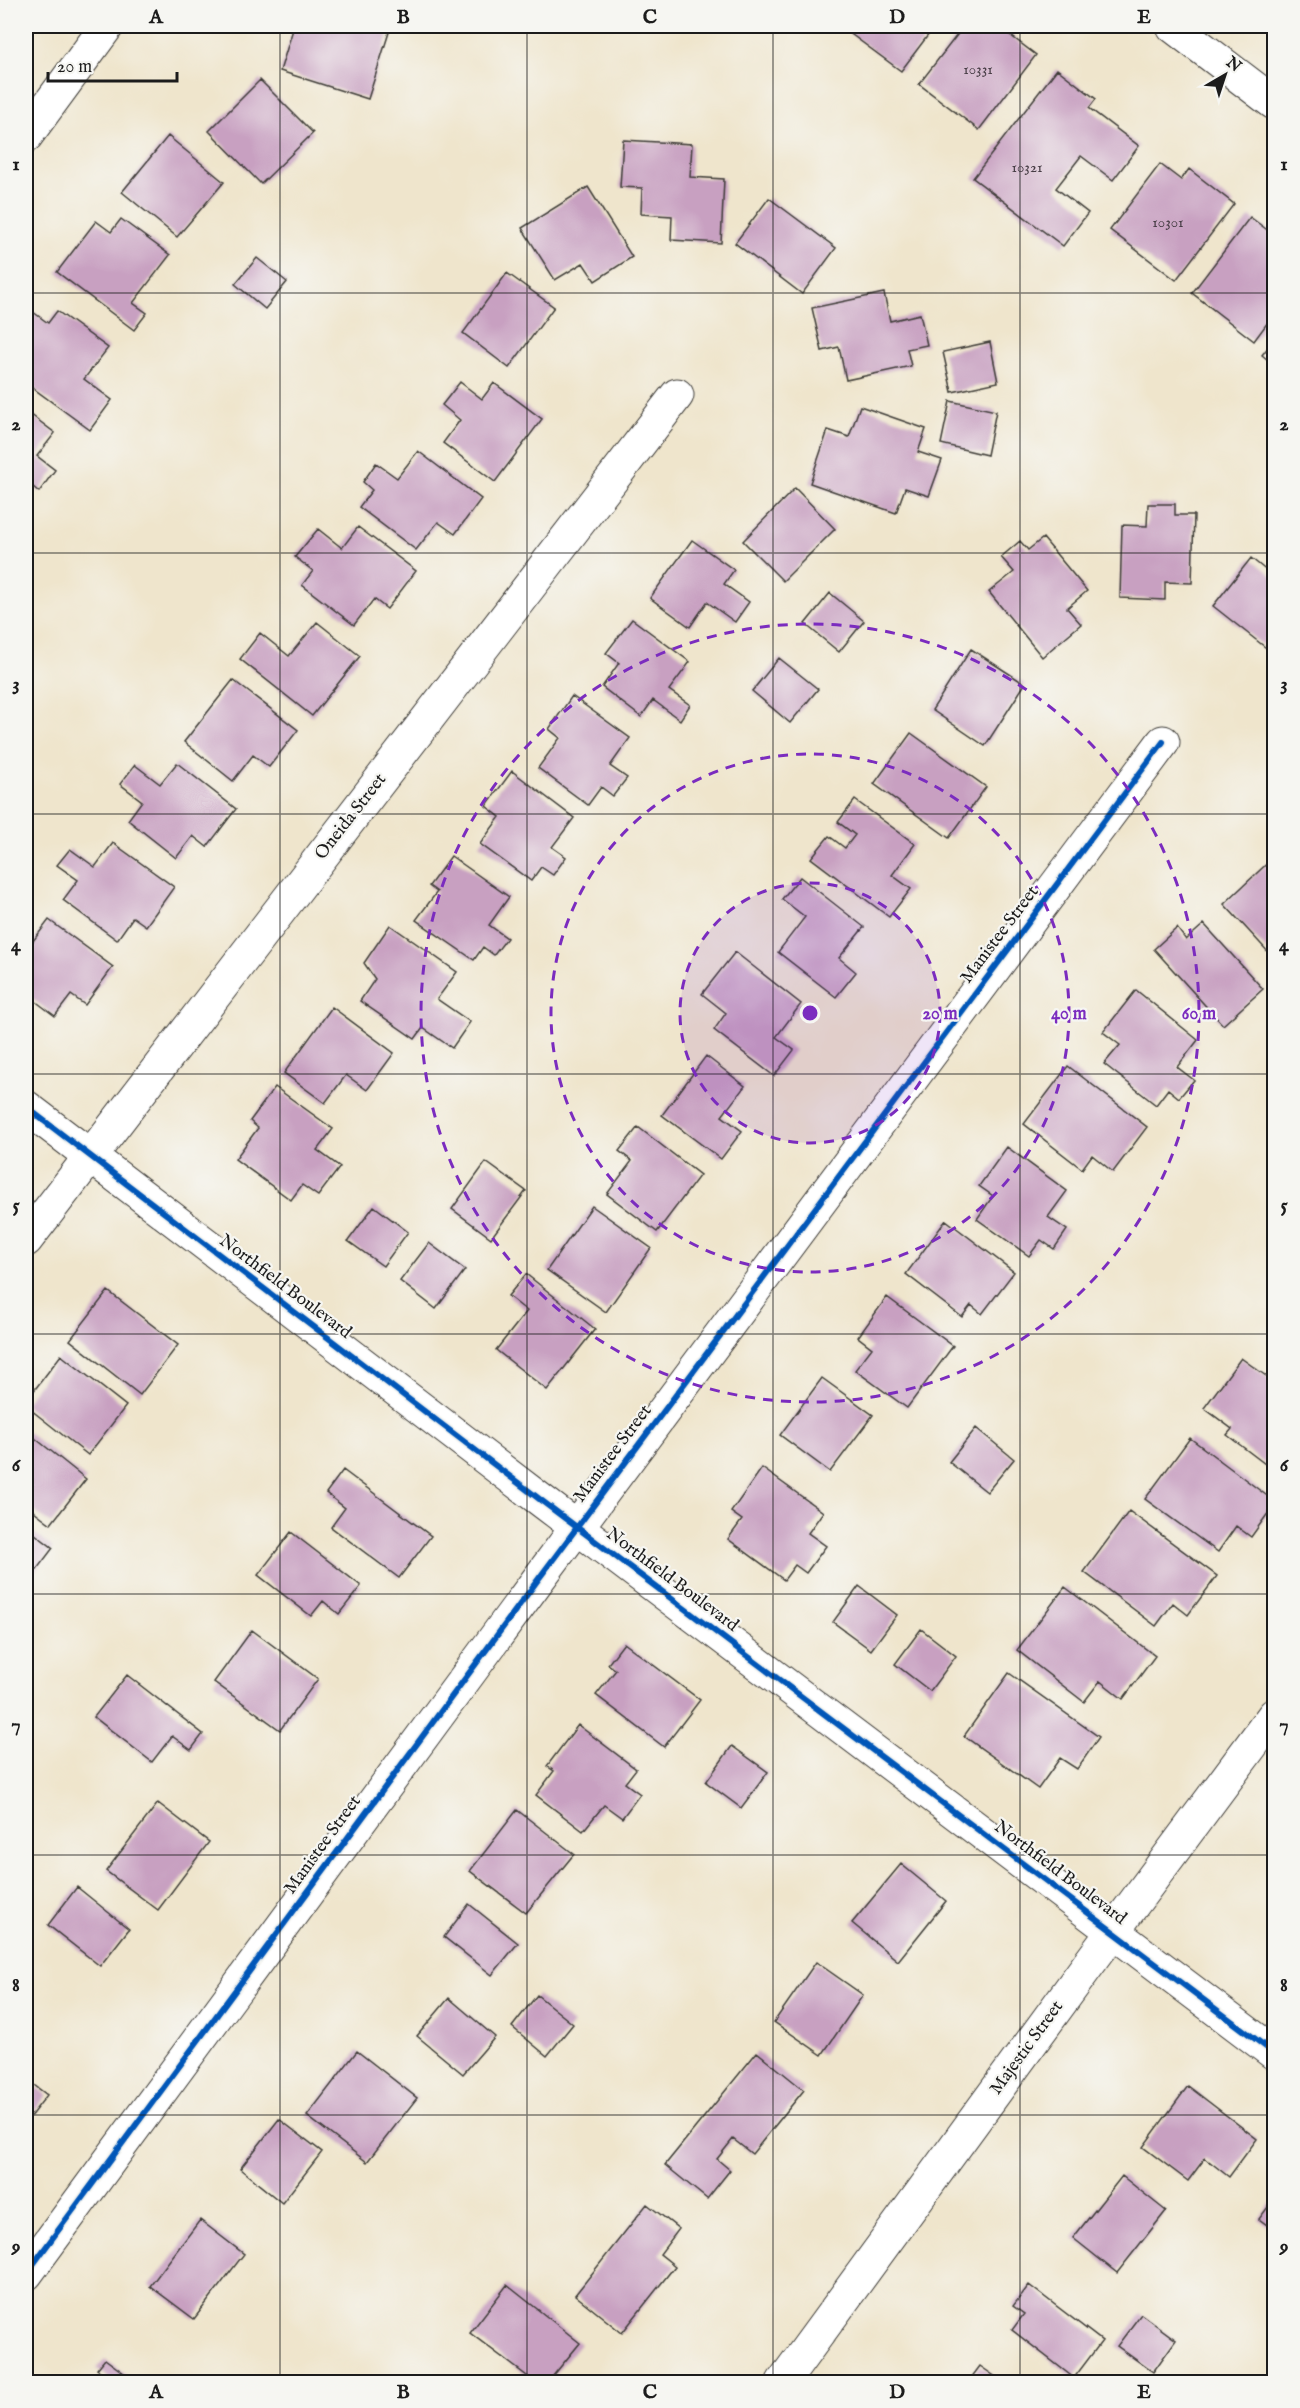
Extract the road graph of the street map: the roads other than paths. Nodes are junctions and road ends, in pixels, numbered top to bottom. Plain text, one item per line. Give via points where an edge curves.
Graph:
1 (107, 26) edge
2 (1173, 26) edge
3 (1275, 103) edge
4 (26, 136) edge
5 (677, 395) dead end
6 (1163, 742) dead end
7 (26, 1107) edge
8 (90, 1156) junction
9 (26, 1240) edge
10 (577, 1527) junction
11 (1275, 1715) edge
12 (1113, 1931) junction
13 (1275, 2053) edge
14 (26, 2274) edge
15 (783, 2382) edge

1 - 4 street
2 - 3 street
5 - 8 street, Oneida Street
6 - 10 street, Manistee Street
7 - 8 street, Northfield Boulevard
8 - 9 street, Oneida Street
8 - 10 street, Northfield Boulevard
10 - 12 street, Northfield Boulevard
10 - 14 street, Manistee Street
11 - 12 street, Majestic Street
12 - 13 street, Northfield Boulevard
12 - 15 street, Majestic Street

